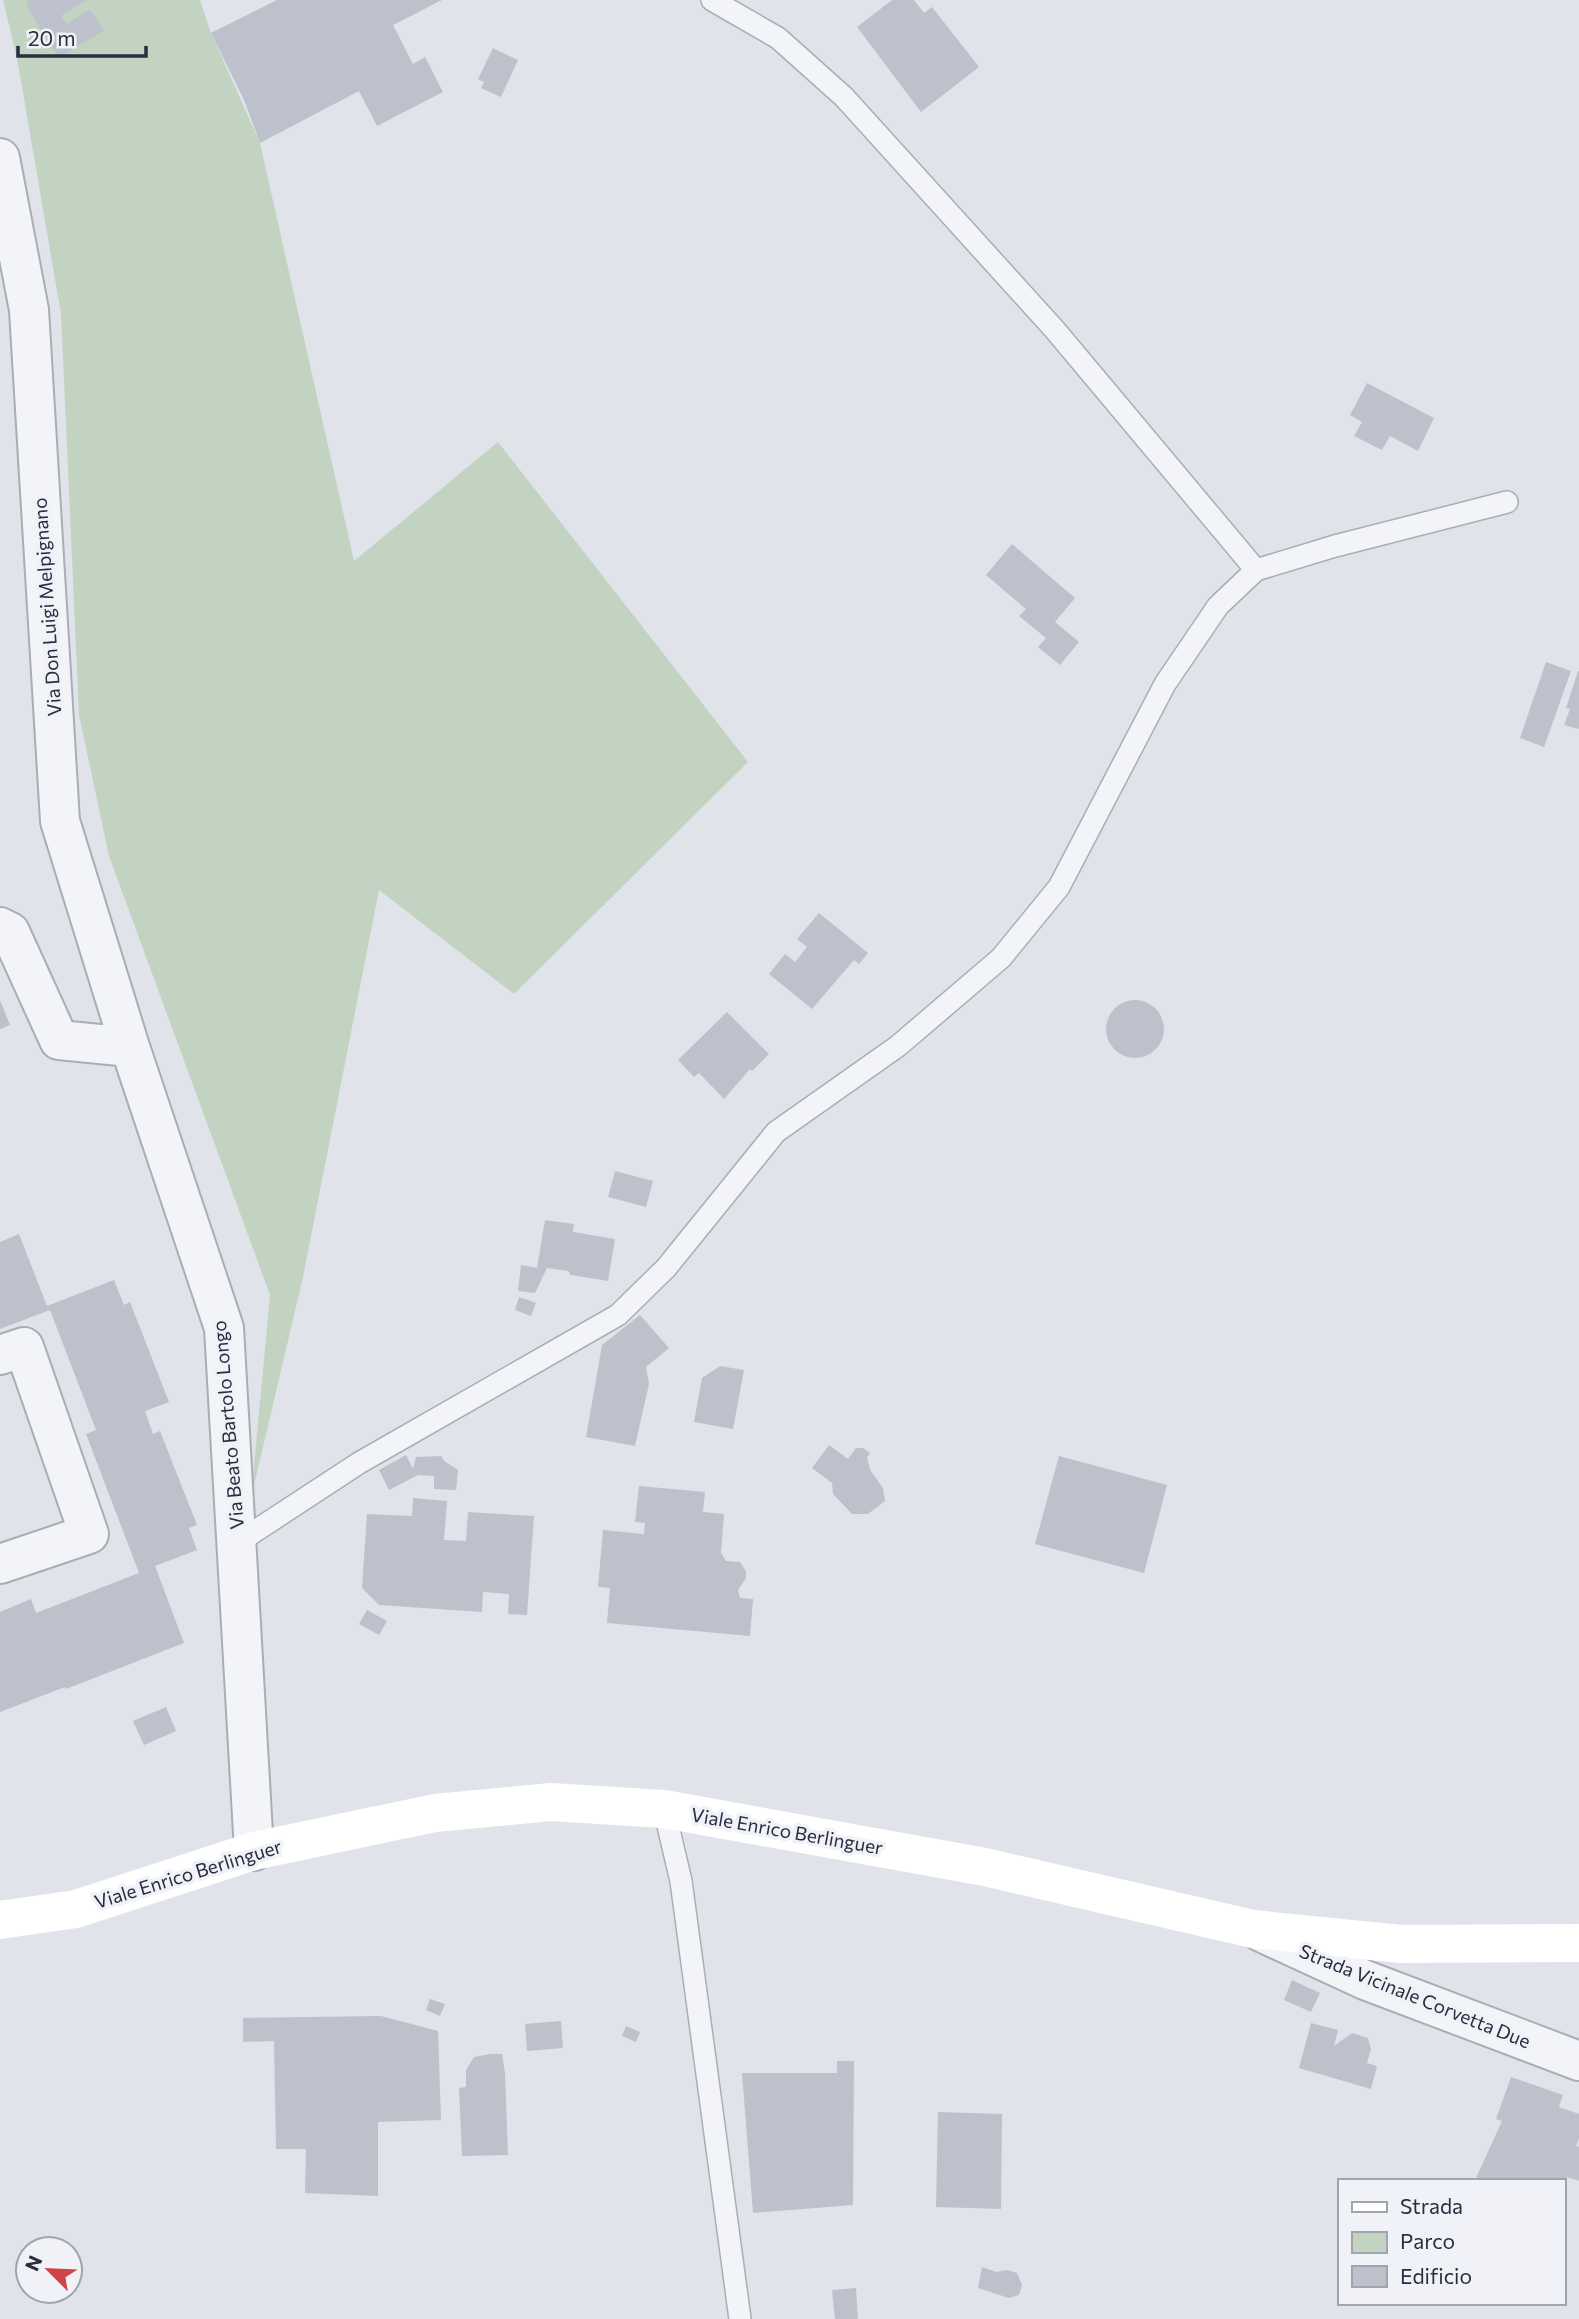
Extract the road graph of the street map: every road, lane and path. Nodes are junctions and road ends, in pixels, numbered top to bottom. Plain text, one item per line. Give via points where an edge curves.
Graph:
1 (712, 0) edge
2 (0, 158) edge
3 (14, 312) edge
4 (1507, 502) dead end
5 (1256, 570) junction
6 (0, 927) edge
7 (130, 1047) junction
8 (0, 1354) edge
9 (237, 1543) junction
10 (0, 1564) edge
11 (664, 1809) junction
12 (254, 1851) junction
13 (0, 1920) edge
14 (1253, 1929) junction
15 (1579, 1943) edge
16 (1579, 2061) edge
17 (740, 2319) edge

1 - 5 lane via 778,38 844,97 1055,330
2 - 3 street, Via Don Luigi Melpignano
3 - 7 street, Via Don Luigi Melpignano via 60,821
4 - 5 lane
5 - 9 lane via 1218,606 1166,684 1059,887 1001,958 898,1046 776,1132 666,1268 618,1315 359,1464
6 - 7 street via 10,932 59,1040
7 - 9 street, Via Beato Bartolo Longo via 224,1328
8 - 10 street via 24,1347 89,1534
9 - 12 street, Via Beato Bartolo Longo
11 - 12 main road, Viale Enrico Berlinguer via 551,1802 435,1813
11 - 14 main road, Viale Enrico Berlinguer via 985,1867
11 - 17 lane via 681,1881
12 - 13 main road, Viale Enrico Berlinguer via 76,1909
14 - 15 main road, Viale Enrico Berlinguer via 1401,1944
14 - 16 street, Strada Vicinale Corvetta Due via 1365,1980

